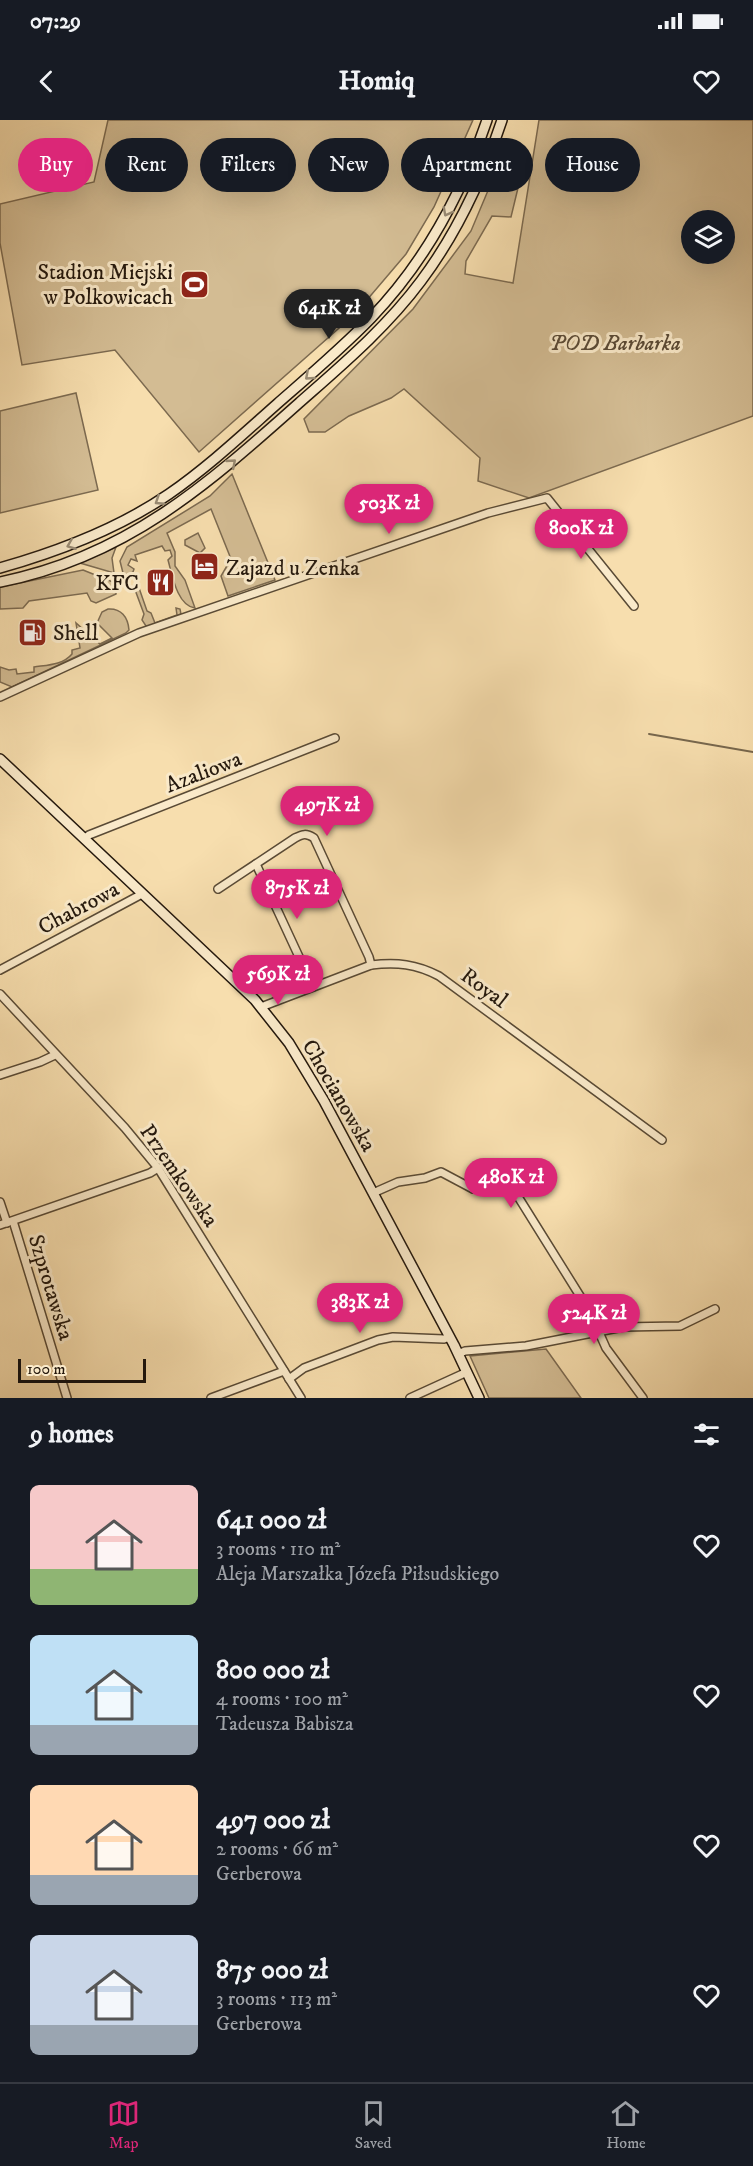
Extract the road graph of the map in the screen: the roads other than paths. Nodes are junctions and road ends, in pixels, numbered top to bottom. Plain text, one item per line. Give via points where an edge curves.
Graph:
1 (487, 120) edge
2 (502, 120) edge
3 (0, 568) edge
4 (0, 582) edge
5 (634, 606) dead end
6 (0, 698) edge
7 (335, 738) dead end
8 (0, 759) edge
9 (84, 839) junction
10 (256, 864) junction
11 (218, 889) dead end
12 (142, 894) junction
13 (371, 965) junction
14 (0, 969) edge
15 (314, 987) junction
16 (0, 994) edge
17 (261, 1007) junction
18 (55, 1055) junction
19 (0, 1075) edge
20 (662, 1140) dead end
21 (158, 1168) junction
22 (373, 1193) junction
23 (0, 1202) edge
24 (7, 1223) edge
25 (715, 1309) dead end
26 (597, 1332) junction
27 (450, 1337) junction
28 (458, 1354) junction
29 (284, 1371) junction
30 (467, 1372) junction
31 (289, 1379) junction
32 (67, 1398) edge
33 (211, 1398) edge
34 (301, 1398) edge
35 (410, 1398) edge
36 (479, 1398) edge
37 (643, 1398) edge

1 -> 3 main road via 462,184 433,237 408,274 342,347 208,465 170,493 78,543
4 -> 2 main road via 63,564 158,518 217,476 349,359 382,328 446,244 480,177
5 - 6 street via 547,498 488,513 176,619
7 - 9 street, Azaliowa
8 - 9 main road, Chocianowska
9 - 12 main road, Chocianowska
10 - 11 street
10 - 13 street via 302,834 314,838
10 - 15 street
12 - 14 street, Chabrowa
12 - 17 main road, Chocianowska
13 - 15 street, Royal
13 - 20 street, Royal via 404,963 439,975
15 - 17 street, Royal
16 - 18 street, Przemkowska
17 - 22 main road, Chocianowska via 306,1068
18 - 19 street
18 - 21 street, Przemkowska
21 - 24 street
21 - 29 street, Przemkowska
22 - 26 street via 398,1182 441,1172 473,1189 503,1184 512,1187 590,1312
22 - 27 main road, Chocianowska
23 - 24 street, Szprotawska
24 - 32 street, Szprotawska
25 - 26 street via 680,1326 623,1327
26 - 28 street
26 - 37 street
27 - 28 main road, Chocianowska
27 - 31 street via 378,1340 304,1368
28 - 30 main road, Chocianowska
29 - 31 street, Przemkowska
29 - 33 street
30 - 35 street
30 - 36 main road, Chocianowska
31 - 34 street, Przemkowska

